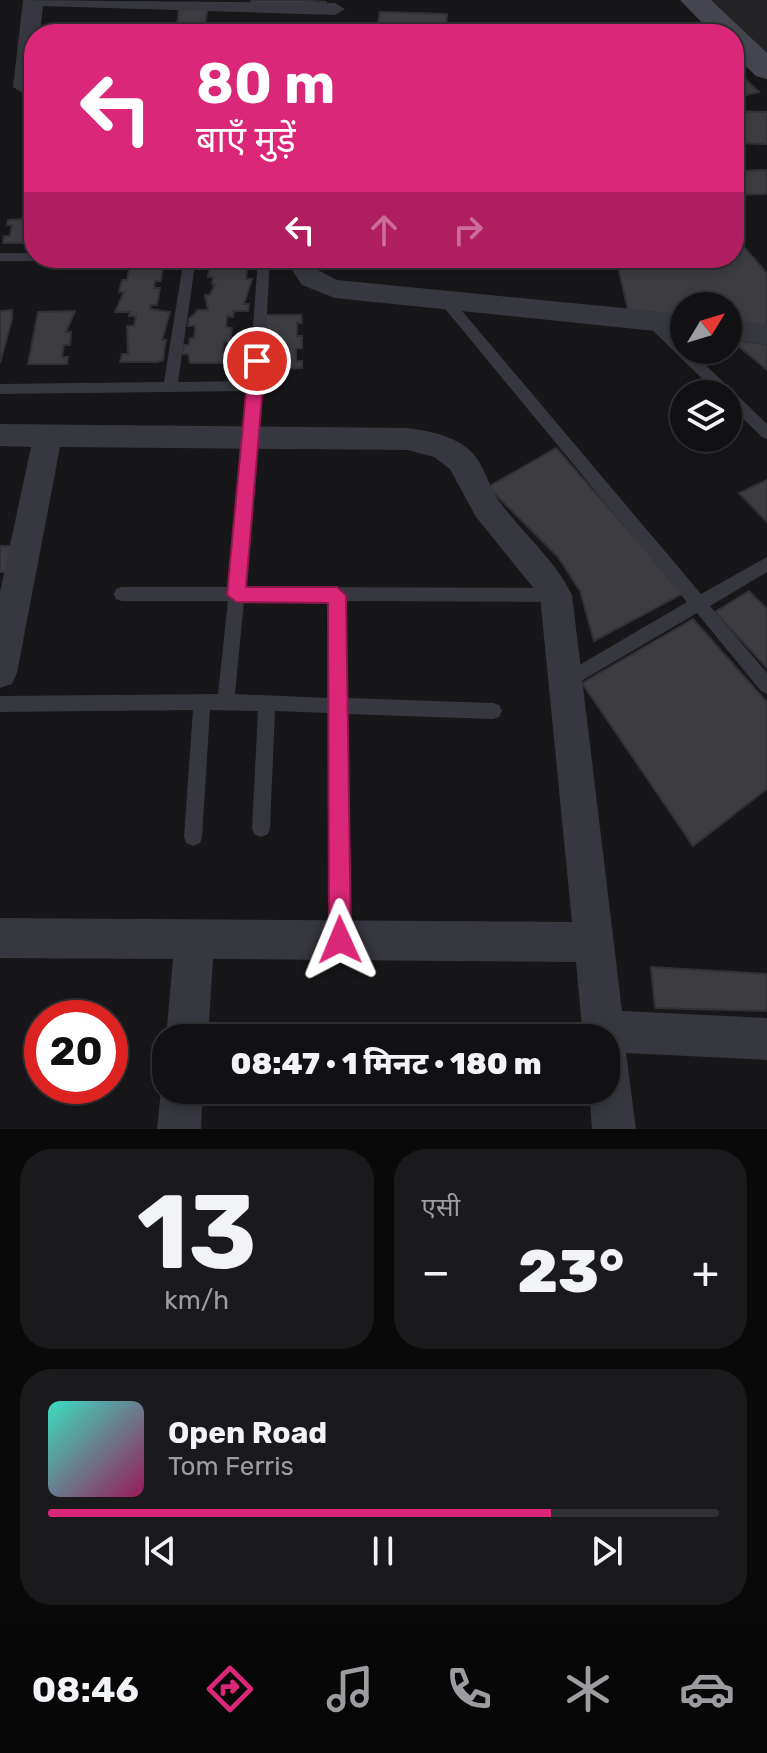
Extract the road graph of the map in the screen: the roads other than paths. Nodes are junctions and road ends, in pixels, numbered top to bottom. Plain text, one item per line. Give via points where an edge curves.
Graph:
1 (34, 0) edge
2 (694, 0) edge
3 (337, 5) edge
4 (33, 24) edge
5 (719, 24) edge
6 (744, 48) edge
7 (767, 70) edge
8 (0, 80) edge
9 (24, 87) edge
10 (0, 257) edge
11 (24, 257) edge
12 (188, 268) edge
13 (263, 268) edge
14 (299, 268) edge
15 (447, 302) junction
16 (651, 321) junction
17 (670, 323) edge
18 (742, 331) edge
19 (767, 334) edge
20 (712, 380) edge
21 (256, 386) junction
22 (170, 388) junction
23 (0, 389) edge
24 (742, 409) edge
25 (767, 433) edge
26 (0, 435) edge
27 (48, 435) junction
28 (252, 435) junction
29 (767, 564) edge
30 (122, 594) dead end
31 (236, 595) junction
32 (337, 595) junction
33 (556, 595) junction
34 (7, 600) edge
35 (697, 602) junction
36 (0, 673) edge
37 (565, 682) junction
38 (767, 686) edge
39 (202, 702) junction
40 (226, 702) junction
41 (267, 703) junction
42 (0, 704) edge
43 (336, 706) junction
44 (493, 711) dead end
45 (261, 828) dead end
46 (193, 837) dead end
47 (0, 938) edge
48 (194, 940) junction
49 (340, 940) junction
50 (593, 942) junction
51 (188, 1024) edge
52 (602, 1024) edge
53 (767, 1039) edge
54 (620, 1042) edge
55 (181, 1104) edge
56 (611, 1104) edge
57 (179, 1129) edge
58 (614, 1129) edge

1 - 3 street via 173,13
1 - 4 street
2 - 5 main road
6 - 7 main road
8 - 9 street
10 - 11 lane
12 - 22 lane
13 - 21 lane
14 - 15 street via 316,284 335,289
15 - 16 street
15 - 35 lane
16 - 17 street
16 - 20 lane
18 - 19 street
21 - 22 lane
21 - 28 lane
22 - 23 lane
24 - 25 lane
26 - 27 street
27 - 28 street
27 - 34 street
28 - 31 lane
28 - 33 street via 430,442 456,456 471,473 488,508 535,558
29 - 35 lane
30 - 31 lane
31 - 32 lane
31 - 40 lane
32 - 33 lane
32 - 43 lane
33 - 37 street
34 - 36 street
35 - 37 lane
35 - 38 lane
37 - 50 street
39 - 40 lane
39 - 42 lane
39 - 46 lane
40 - 41 lane
41 - 43 lane
41 - 45 lane
43 - 44 lane
43 - 49 lane
47 - 48 street
48 - 49 street
48 - 51 street
49 - 50 street
50 - 52 street
53 - 54 street
55 - 57 street
56 - 58 street

